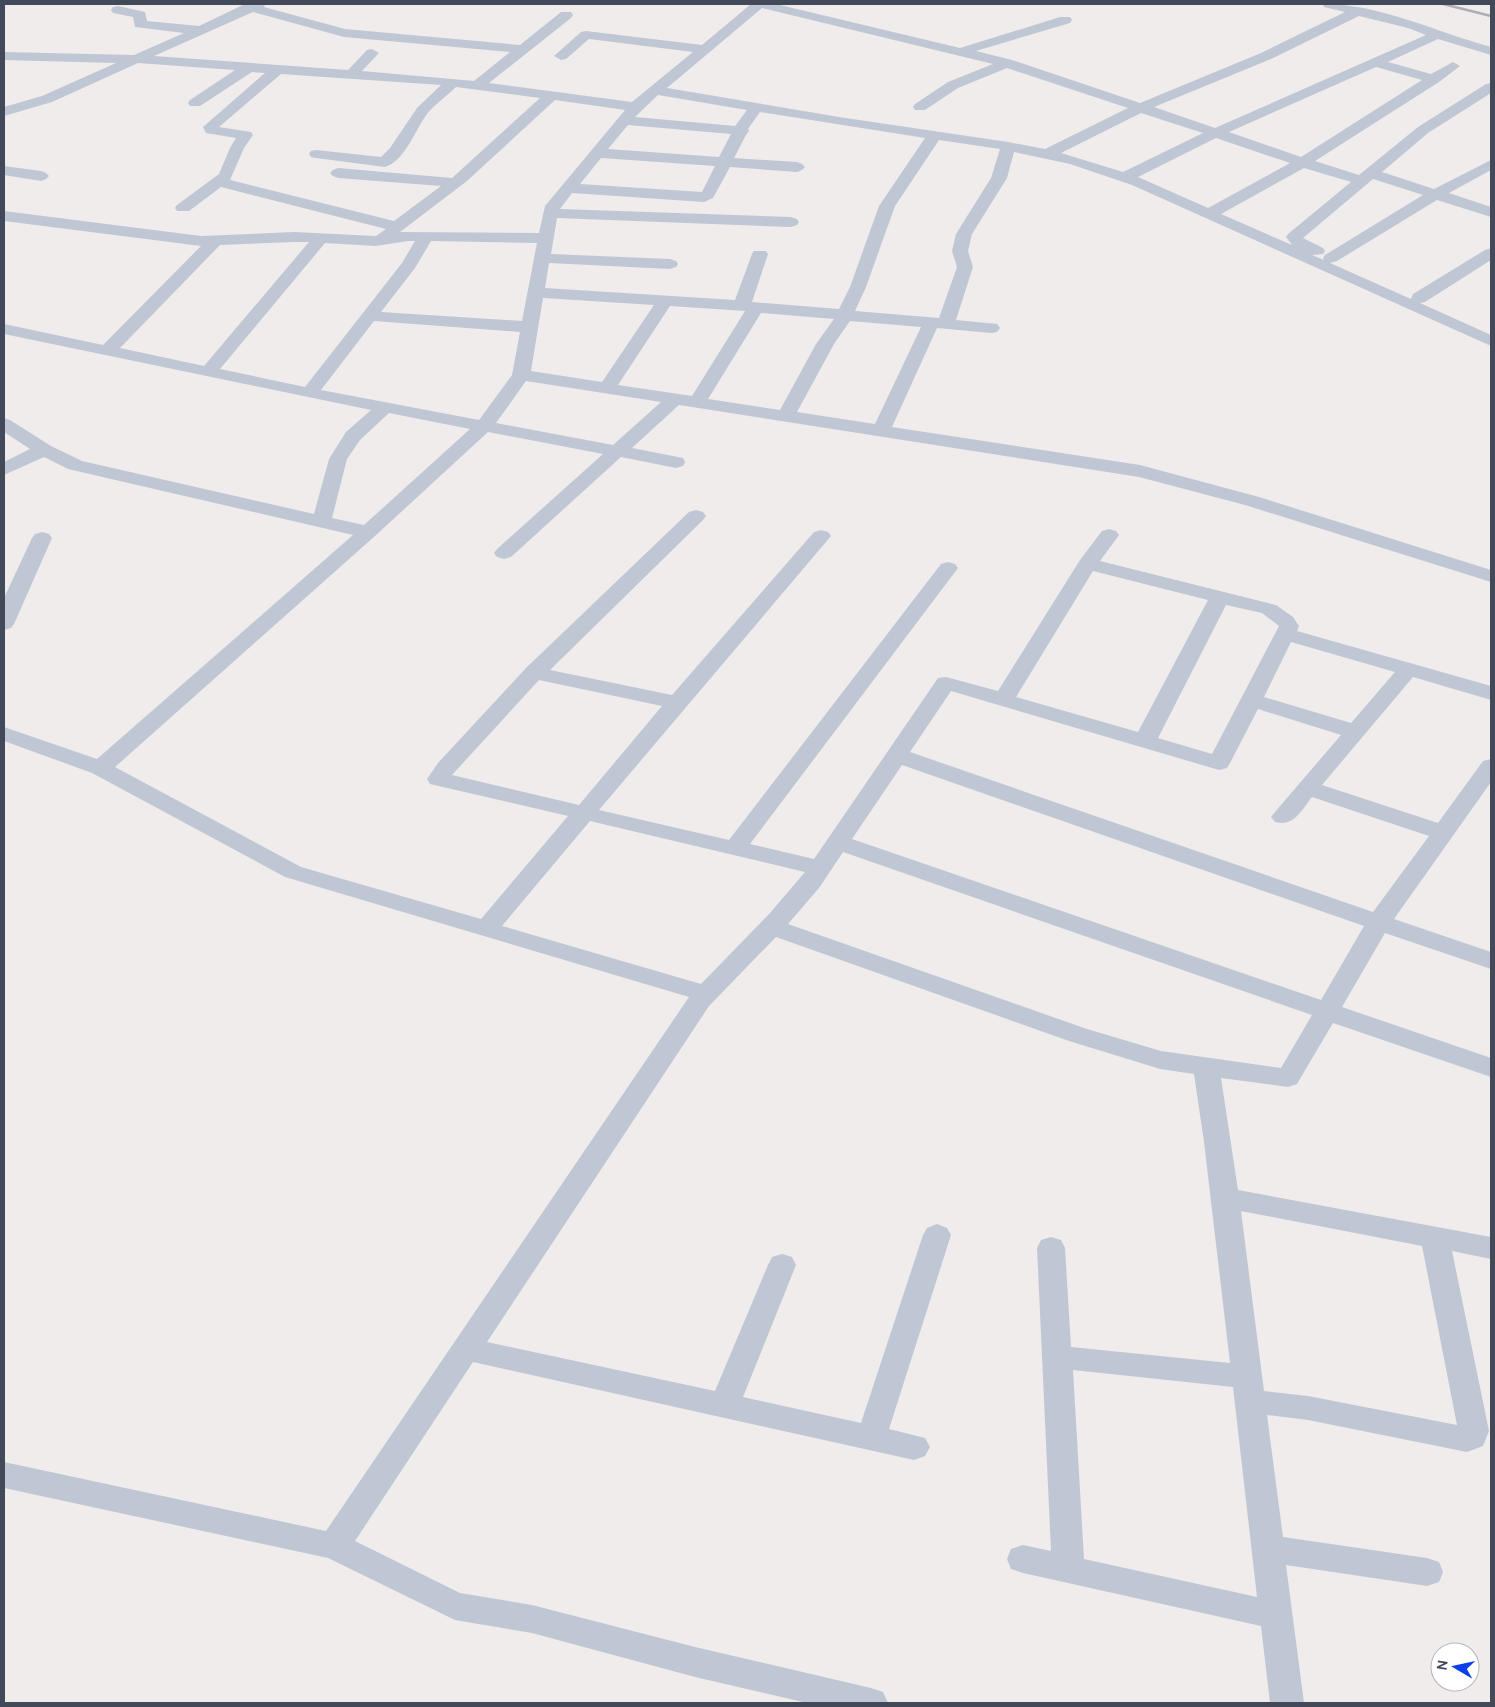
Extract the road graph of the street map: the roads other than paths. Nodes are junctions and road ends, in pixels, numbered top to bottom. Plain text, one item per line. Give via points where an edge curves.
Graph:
1 (760, 4) edge
2 (1329, 4) edge
3 (255, 6) edge
4 (118, 10) dead end
5 (1358, 11) junction
6 (566, 15) dead end
7 (1065, 20) dead end
8 (200, 30) junction
9 (1437, 36) junction
10 (705, 49) junction
11 (520, 50) junction
12 (963, 51) junction
13 (1491, 51) edge
14 (372, 53) dead end
15 (4, 56) edge
16 (561, 56) dead end
17 (135, 59) junction
18 (1007, 63) junction
19 (1376, 63) junction
20 (1454, 66) dead end
21 (248, 68) junction
22 (277, 70) junction
23 (351, 75) junction
24 (1434, 78) junction
25 (453, 82) junction
26 (476, 86) junction
27 (1491, 87) edge
28 (655, 90) junction
29 (552, 95) junction
30 (195, 103) dead end
31 (757, 107) junction
32 (920, 108) dead end
33 (1140, 108) junction
34 (4, 112) edge
35 (630, 114) junction
36 (742, 131) junction
37 (1215, 133) junction
38 (935, 135) junction
39 (1008, 146) junction
40 (597, 153) junction
41 (316, 154) dead end
42 (1046, 154) junction
43 (725, 162) junction
44 (1303, 162) junction
45 (1491, 164) edge
46 (797, 166) dead end
47 (4, 170) edge
48 (338, 173) dead end
49 (41, 176) dead end
50 (1368, 177) junction
51 (1124, 178) junction
52 (219, 182) junction
53 (454, 183) junction
54 (569, 188) junction
55 (1436, 194) junction
56 (183, 208) dead end
57 (1491, 212) edge
58 (551, 213) junction
59 (1209, 214) junction
60 (4, 216) edge
61 (791, 222) dead end
62 (397, 227) junction
63 (426, 236) junction
64 (321, 238) junction
65 (217, 240) junction
66 (383, 240) junction
67 (544, 248) junction
68 (1491, 253) edge
69 (760, 254) dead end
70 (1331, 258) junction
71 (670, 264) dead end
72 (536, 292) junction
73 (1419, 298) junction
74 (665, 301) junction
75 (749, 307) junction
76 (845, 315) junction
77 (369, 316) junction
78 (938, 323) junction
79 (529, 328) junction
80 (991, 328) dead end
81 (4, 329) edge
82 (1491, 332) edge
83 (1491, 341) edge
84 (107, 351) junction
85 (208, 372) junction
86 (521, 375) junction
87 (607, 388) junction
88 (309, 393) junction
89 (675, 399) junction
90 (697, 402) junction
91 (385, 408) junction
92 (786, 416) junction
93 (4, 424) edge
94 (484, 426) junction
95 (881, 431) junction
96 (44, 450) junction
97 (618, 450) junction
98 (676, 462) dead end
99 (4, 469) edge
100 (696, 516) dead end
101 (322, 521) junction
102 (368, 532) junction
103 (1109, 535) dead end
104 (821, 536) dead end
105 (42, 538) dead end
106 (504, 553) dead end
107 (1087, 564) junction
108 (948, 568) dead end
109 (1491, 576) edge
110 (1220, 597) junction
111 (4, 624) edge
112 (1285, 634) junction
113 (1408, 670) junction
114 (534, 673) junction
115 (1491, 693) edge
116 (1003, 700) junction
117 (1251, 700) junction
118 (678, 703) junction
119 (1356, 732) junction
120 (4, 734) edge
121 (1145, 741) junction
122 (896, 755) junction
123 (100, 768) junction
124 (1490, 769) edge
125 (1308, 788) junction
126 (583, 814) junction
127 (1283, 817) dead end
128 (1443, 833) junction
129 (837, 842) junction
130 (734, 848) junction
131 (820, 868) junction
132 (1378, 923) junction
133 (772, 927) junction
134 (486, 929) junction
135 (1491, 961) edge
136 (707, 994) junction
137 (1327, 1011) junction
138 (1206, 1067) junction
139 (1491, 1068) edge
140 (1224, 1198) junction
141 (937, 1235) dead end
142 (1435, 1238) junction
143 (1051, 1248) dead end
144 (1491, 1248) edge
145 (782, 1265) dead end
146 (466, 1349) junction
147 (1057, 1357) junction
148 (1248, 1389) junction
149 (725, 1405) junction
150 (871, 1438) junction
151 (914, 1447) dead end
152 (4, 1475) edge
153 (334, 1546) junction
154 (1268, 1549) junction
155 (1023, 1560) dead end
156 (1068, 1569) junction
157 (1427, 1572) dead end
158 (1276, 1615) junction
159 (871, 1703) edge
160 (1287, 1703) edge

1 - 10 street
1 - 12 street
2 - 5 street
3 - 8 street
3 - 11 street via 344,32
4 - 8 street via 140,15 140,24
5 - 9 street via 1429,30
5 - 33 street via 1266,56
6 - 11 street
7 - 12 street
8 - 17 street
9 - 13 street
9 - 19 street
10 - 16 street via 586,35
10 - 28 street
11 - 26 street
12 - 18 street
14 - 23 street
15 - 17 street
17 - 21 street
17 - 34 street via 47,99
18 - 32 street via 953,84
18 - 33 street
19 - 24 street
19 - 37 street
20 - 24 street
21 - 22 street
21 - 30 street
22 - 23 street
22 - 52 street via 210,127 211,130 246,135 237,148 229,172
23 - 25 street
24 - 44 street
25 - 26 street
25 - 41 street via 422,111 385,162
26 - 29 street
27 - 50 street via 1423,130
28 - 31 street
28 - 35 street
29 - 35 street
29 - 53 street
31 - 36 street via 746,119
31 - 38 street
33 - 37 street
33 - 42 street
35 - 36 street
35 - 40 street
36 - 43 street
37 - 44 street
37 - 51 street
38 - 39 street
38 - 76 street via 887,206
39 - 42 street
39 - 78 street via 999,178 964,234 960,251 965,267
40 - 43 street
40 - 54 street
42 - 51 street
43 - 46 street
43 - 54 street via 704,197
44 - 50 street
44 - 59 street
45 - 55 street
47 - 49 street
48 - 53 street
50 - 55 street
50 - 70 street via 1294,237
51 - 59 street
52 - 56 street
52 - 62 street
53 - 62 street
54 - 58 street
55 - 57 street
55 - 70 street
58 - 61 street
58 - 67 street
59 - 83 street
60 - 65 street via 201,241
62 - 66 street
63 - 66 street
63 - 67 street
63 - 77 street via 409,265
64 - 65 street
64 - 66 street
64 - 85 street
65 - 84 street
67 - 71 street
67 - 72 street
68 - 73 street
69 - 75 street
70 - 73 street
72 - 74 street
72 - 79 street
73 - 82 street
74 - 75 street
74 - 87 street
75 - 76 street
75 - 90 street
76 - 78 street
76 - 92 street via 825,344
77 - 79 street
77 - 88 street
78 - 80 street
78 - 95 street
79 - 86 street
81 - 84 street
84 - 85 street
85 - 88 street
86 - 87 street
86 - 94 street
87 - 89 street
88 - 91 street
89 - 90 street
89 - 97 street
90 - 92 street
91 - 94 street
91 - 101 street via 353,436 338,459
92 - 95 street
93 - 96 street
94 - 97 street
94 - 102 street
95 - 109 street via 1140,471 1252,501
96 - 99 street
96 - 101 street via 75,465
97 - 98 street
97 - 106 street
100 - 114 street
101 - 102 street
102 - 123 street
103 - 107 street
104 - 118 street
105 - 111 street
107 - 110 street
107 - 116 street
108 - 130 street
110 - 112 street via 1269,610 1286,621 1289,626
110 - 121 street
112 - 113 street
112 - 117 street
113 - 115 street
113 - 119 street
114 - 118 street
114 - 126 street via 438,779
116 - 121 street
116 - 122 street via 946,683
117 - 119 street
117 - 121 street via 1219,763
118 - 126 street
119 - 125 street
120 - 123 street
122 - 129 street
122 - 132 street
123 - 134 street via 293,872
124 - 128 street
125 - 127 street
125 - 128 street
126 - 130 street
126 - 134 street
128 - 132 street
129 - 131 street
129 - 137 street
130 - 131 street
131 - 133 street
132 - 135 street
132 - 137 street
133 - 136 street
133 - 138 street via 1078,1035 1160,1060
134 - 136 street
136 - 146 street via 694,1008
137 - 138 street via 1288,1078
137 - 139 street
138 - 140 street
140 - 142 street
140 - 148 street
141 - 150 street
142 - 144 street
142 - 148 street via 1468,1392 1474,1431 1472,1437 1467,1439 1308,1408
143 - 147 street
145 - 149 street
146 - 149 street
146 - 153 street
147 - 148 street
147 - 156 street
148 - 154 street
149 - 150 street
150 - 151 street
152 - 153 street
153 - 159 street via 456,1606 532,1618 696,1662
154 - 157 street
154 - 158 street
155 - 156 street
156 - 158 street
158 - 160 street

